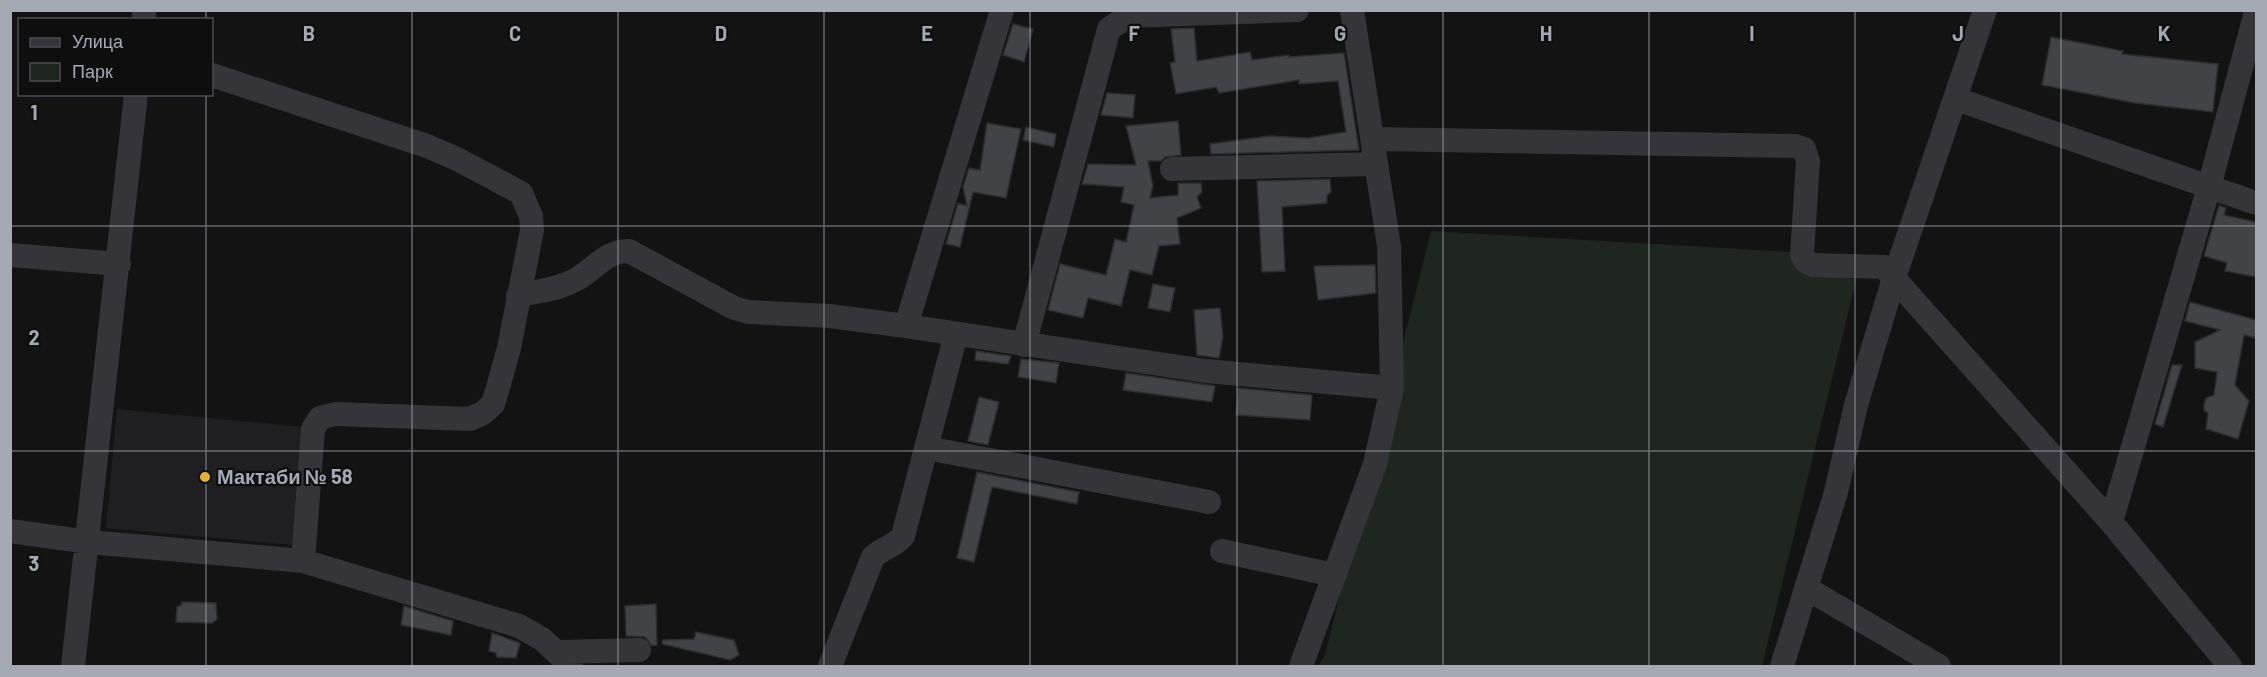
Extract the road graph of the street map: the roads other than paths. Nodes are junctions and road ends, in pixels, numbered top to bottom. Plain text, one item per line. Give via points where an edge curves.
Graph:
1 (1002, 10) edge
2 (1297, 10) edge
3 (1352, 10) edge
4 (1985, 10) edge
5 (2256, 12) edge
6 (213, 75) edge
7 (136, 96) edge
8 (1956, 99) junction
9 (1372, 139) junction
10 (1376, 164) junction
11 (1173, 169) dead end
12 (2209, 188) junction
13 (2256, 203) edge
14 (10, 255) edge
15 (118, 264) junction
16 (1894, 278) junction
17 (518, 296) junction
18 (906, 326) junction
19 (956, 334) junction
20 (1024, 345) junction
21 (1392, 388) junction
22 (927, 448) junction
23 (1209, 502) dead end
24 (2111, 522) junction
25 (10, 531) edge
26 (89, 542) junction
27 (1222, 551) dead end
28 (303, 561) junction
29 (1334, 575) junction
30 (1806, 588) junction
31 (639, 650) dead end
32 (564, 659) edge
33 (73, 666) edge
34 (830, 666) edge
35 (1301, 666) edge
36 (1782, 666) edge
37 (1939, 666) edge
38 (2230, 666) edge

1 - 18 street
2 - 20 street via 1128,16 1109,29
3 - 9 street
4 - 8 street
5 - 12 street
6 - 17 street via 427,146 521,193 531,216 532,230
7 - 15 street
8 - 12 street
8 - 16 street
9 - 10 street
9 - 16 street via 1795,146 1804,149 1808,162 1802,255 1805,261 1813,265 1884,267
10 - 11 street
10 - 21 street via 1389,246
12 - 13 street
12 - 24 street
14 - 15 street
15 - 26 street
16 - 24 street
16 - 30 street
17 - 18 street via 577,280 619,250 629,251 734,308 749,312 830,316
17 - 28 street via 499,384 492,404 483,413 470,419 335,414 316,423
18 - 19 street
19 - 20 street
19 - 22 street
20 - 21 street via 1206,370
21 - 29 street via 1375,464
22 - 23 street
22 - 34 street via 903,536 896,545 873,556
24 - 38 street
25 - 26 street
26 - 28 street
26 - 33 street
27 - 29 street
28 - 32 street via 519,626 542,639
29 - 35 street
30 - 36 street
30 - 37 street
31 - 32 street

